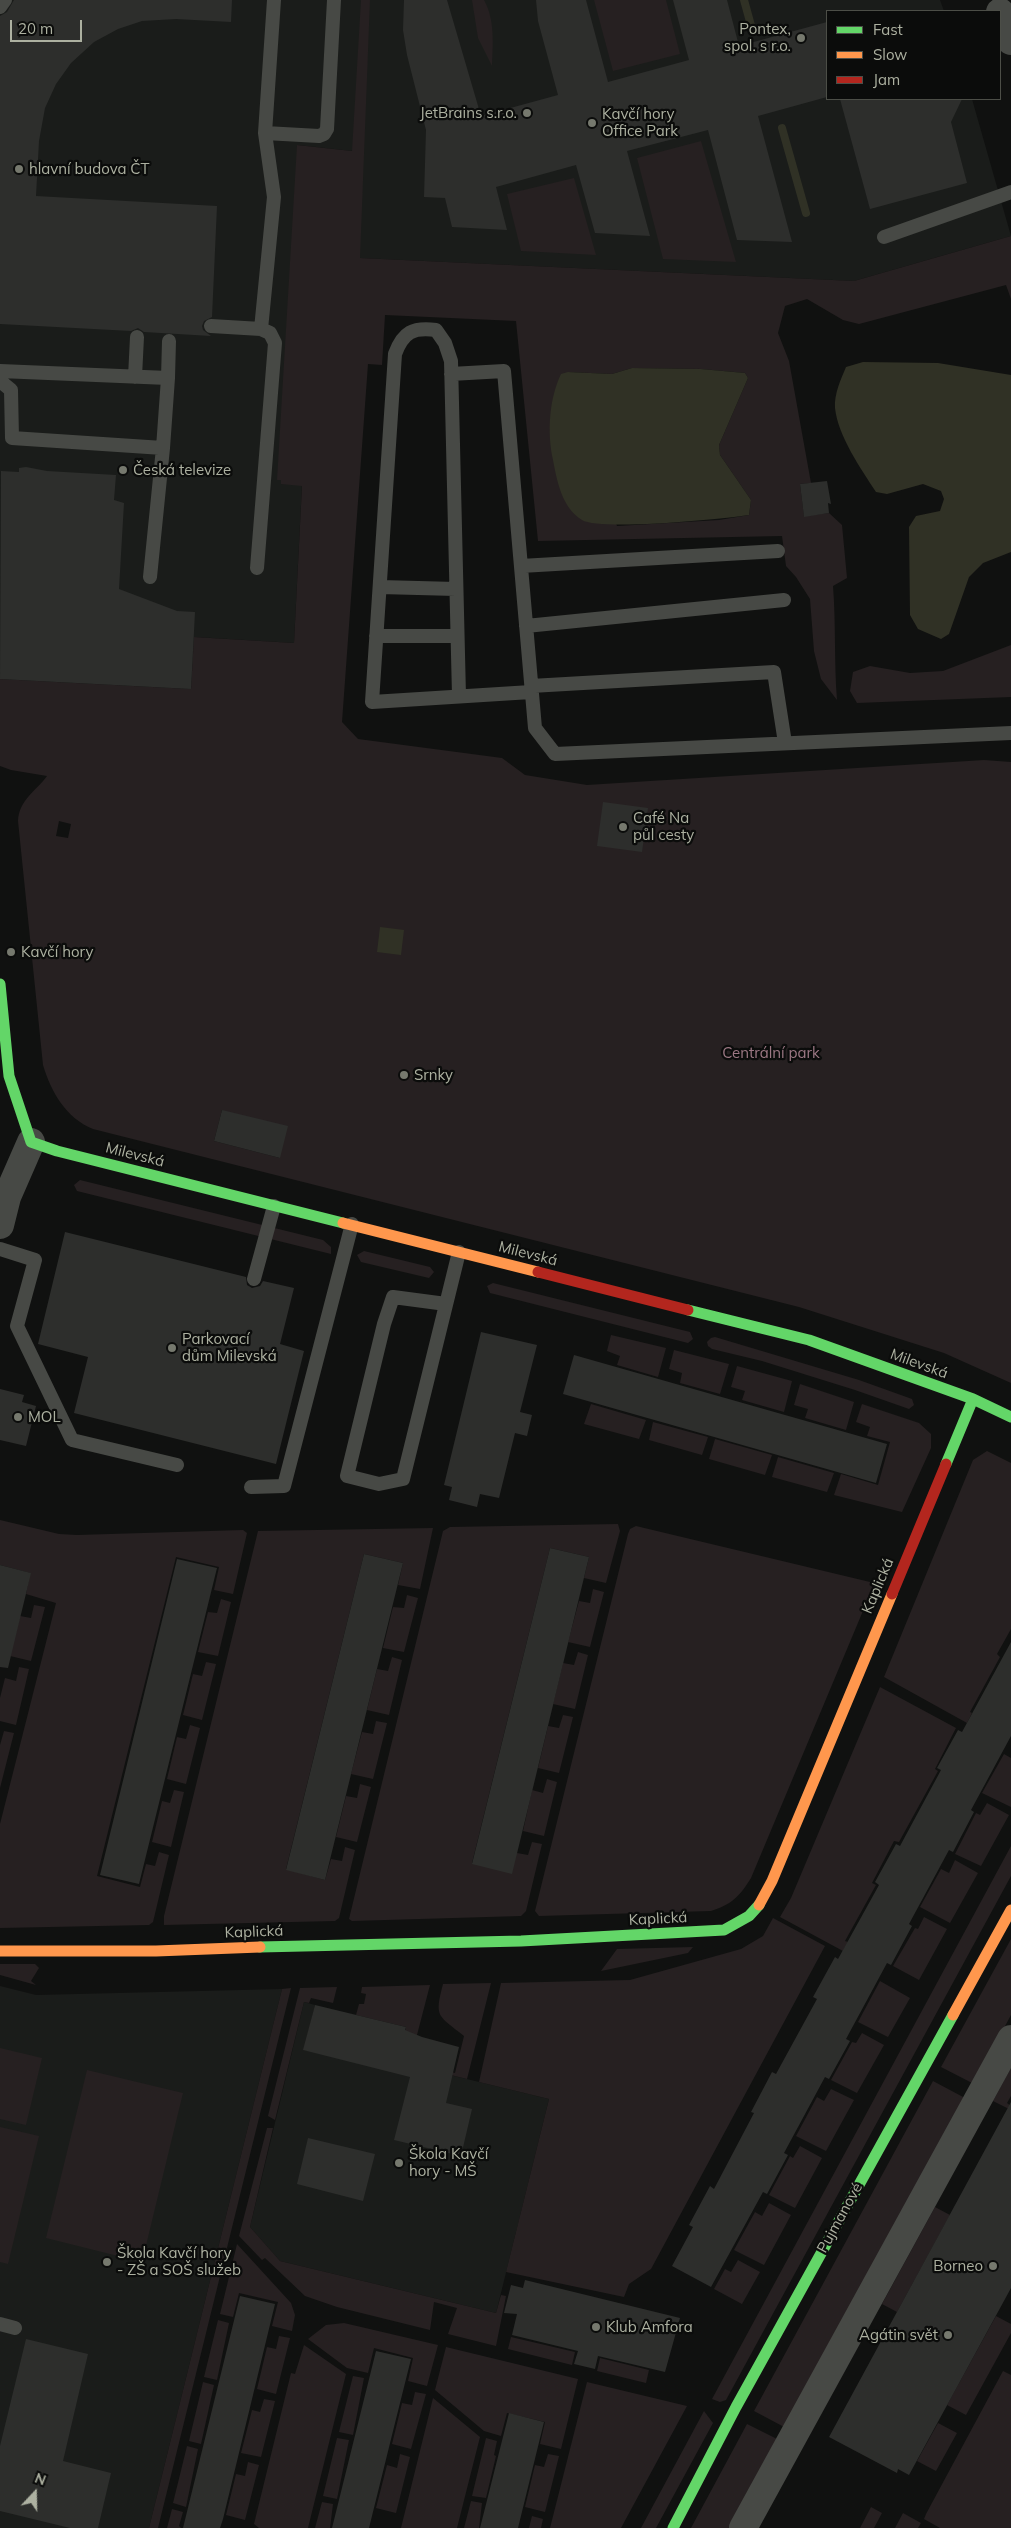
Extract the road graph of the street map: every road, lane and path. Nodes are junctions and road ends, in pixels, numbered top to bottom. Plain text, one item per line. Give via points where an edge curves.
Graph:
1 (5, 0) edge
2 (274, 0) edge
3 (334, 0) edge
4 (0, 7) edge
5 (1001, 14) edge
6 (1011, 39) edge
7 (265, 133) junction
8 (1011, 192) edge
9 (884, 238) dead end
10 (211, 326) dead end
11 (261, 329) junction
12 (137, 337) dead end
13 (169, 340) dead end
14 (0, 371) edge
15 (451, 374) junction
16 (134, 377) junction
17 (168, 378) junction
18 (0, 381) edge
19 (163, 448) junction
20 (778, 551) dead end
21 (521, 566) junction
22 (257, 568) dead end
23 (150, 577) dead end
24 (380, 587) junction
25 (456, 589) junction
26 (784, 600) dead end
27 (526, 626) junction
28 (376, 636) junction
29 (458, 636) junction
30 (531, 689) junction
31 (459, 696) junction
32 (1011, 733) edge
33 (785, 743) junction
34 (0, 984) edge
35 (31, 1142) junction
36 (274, 1206) junction
37 (352, 1224) junction
38 (0, 1225) edge
39 (0, 1249) edge
40 (459, 1252) junction
41 (254, 1279) dead end
42 (446, 1304) junction
43 (973, 1399) junction
44 (1011, 1417) edge
45 (177, 1465) dead end
46 (250, 1486) dead end
47 (1011, 1910) edge
48 (0, 1951) edge
49 (1011, 2038) edge
50 (0, 2324) edge
51 (15, 2328) dead end
52 (673, 2528) edge
53 (743, 2528) edge

1 - 4 lane
2 - 7 lane
3 - 7 lane via 327,129 319,136
5 - 6 street
7 - 11 lane via 274,197
8 - 9 lane
10 - 11 lane
11 - 22 lane via 270,333 275,343
12 - 16 lane
13 - 17 lane
14 - 16 lane
15 - 21 lane via 504,371
15 - 24 lane via 445,343 436,330 419,328 401,338 395,354
15 - 25 lane
16 - 17 lane
17 - 19 lane
18 - 19 lane via 11,390 12,438
19 - 23 lane
20 - 21 lane
21 - 27 lane
24 - 25 lane
24 - 28 lane
25 - 29 lane
26 - 27 lane
27 - 30 lane
28 - 29 lane
28 - 31 lane via 372,702
29 - 31 lane
30 - 31 lane
30 - 33 lane via 534,728 555,754
30 - 33 lane via 774,672
32 - 33 lane
34 - 35 street via 9,1076
35 - 36 street, Milevská
35 - 38 street via 7,1197
36 - 37 street, Milevská
36 - 41 lane
37 - 40 street, Milevská
37 - 46 lane via 284,1486
39 - 45 lane via 35,1260 18,1326 72,1440
40 - 42 lane
40 - 43 street, Milevská via 809,1340
42 - 42 lane via 402,1479 379,1484 347,1476 393,1298
43 - 44 street, Milevská
43 - 48 street, Kaplická via 772,1881 758,1908 748,1919 724,1930 521,1941 156,1951
47 - 52 street, Pujmanové via 740,2399
49 - 53 street
50 - 51 lane

